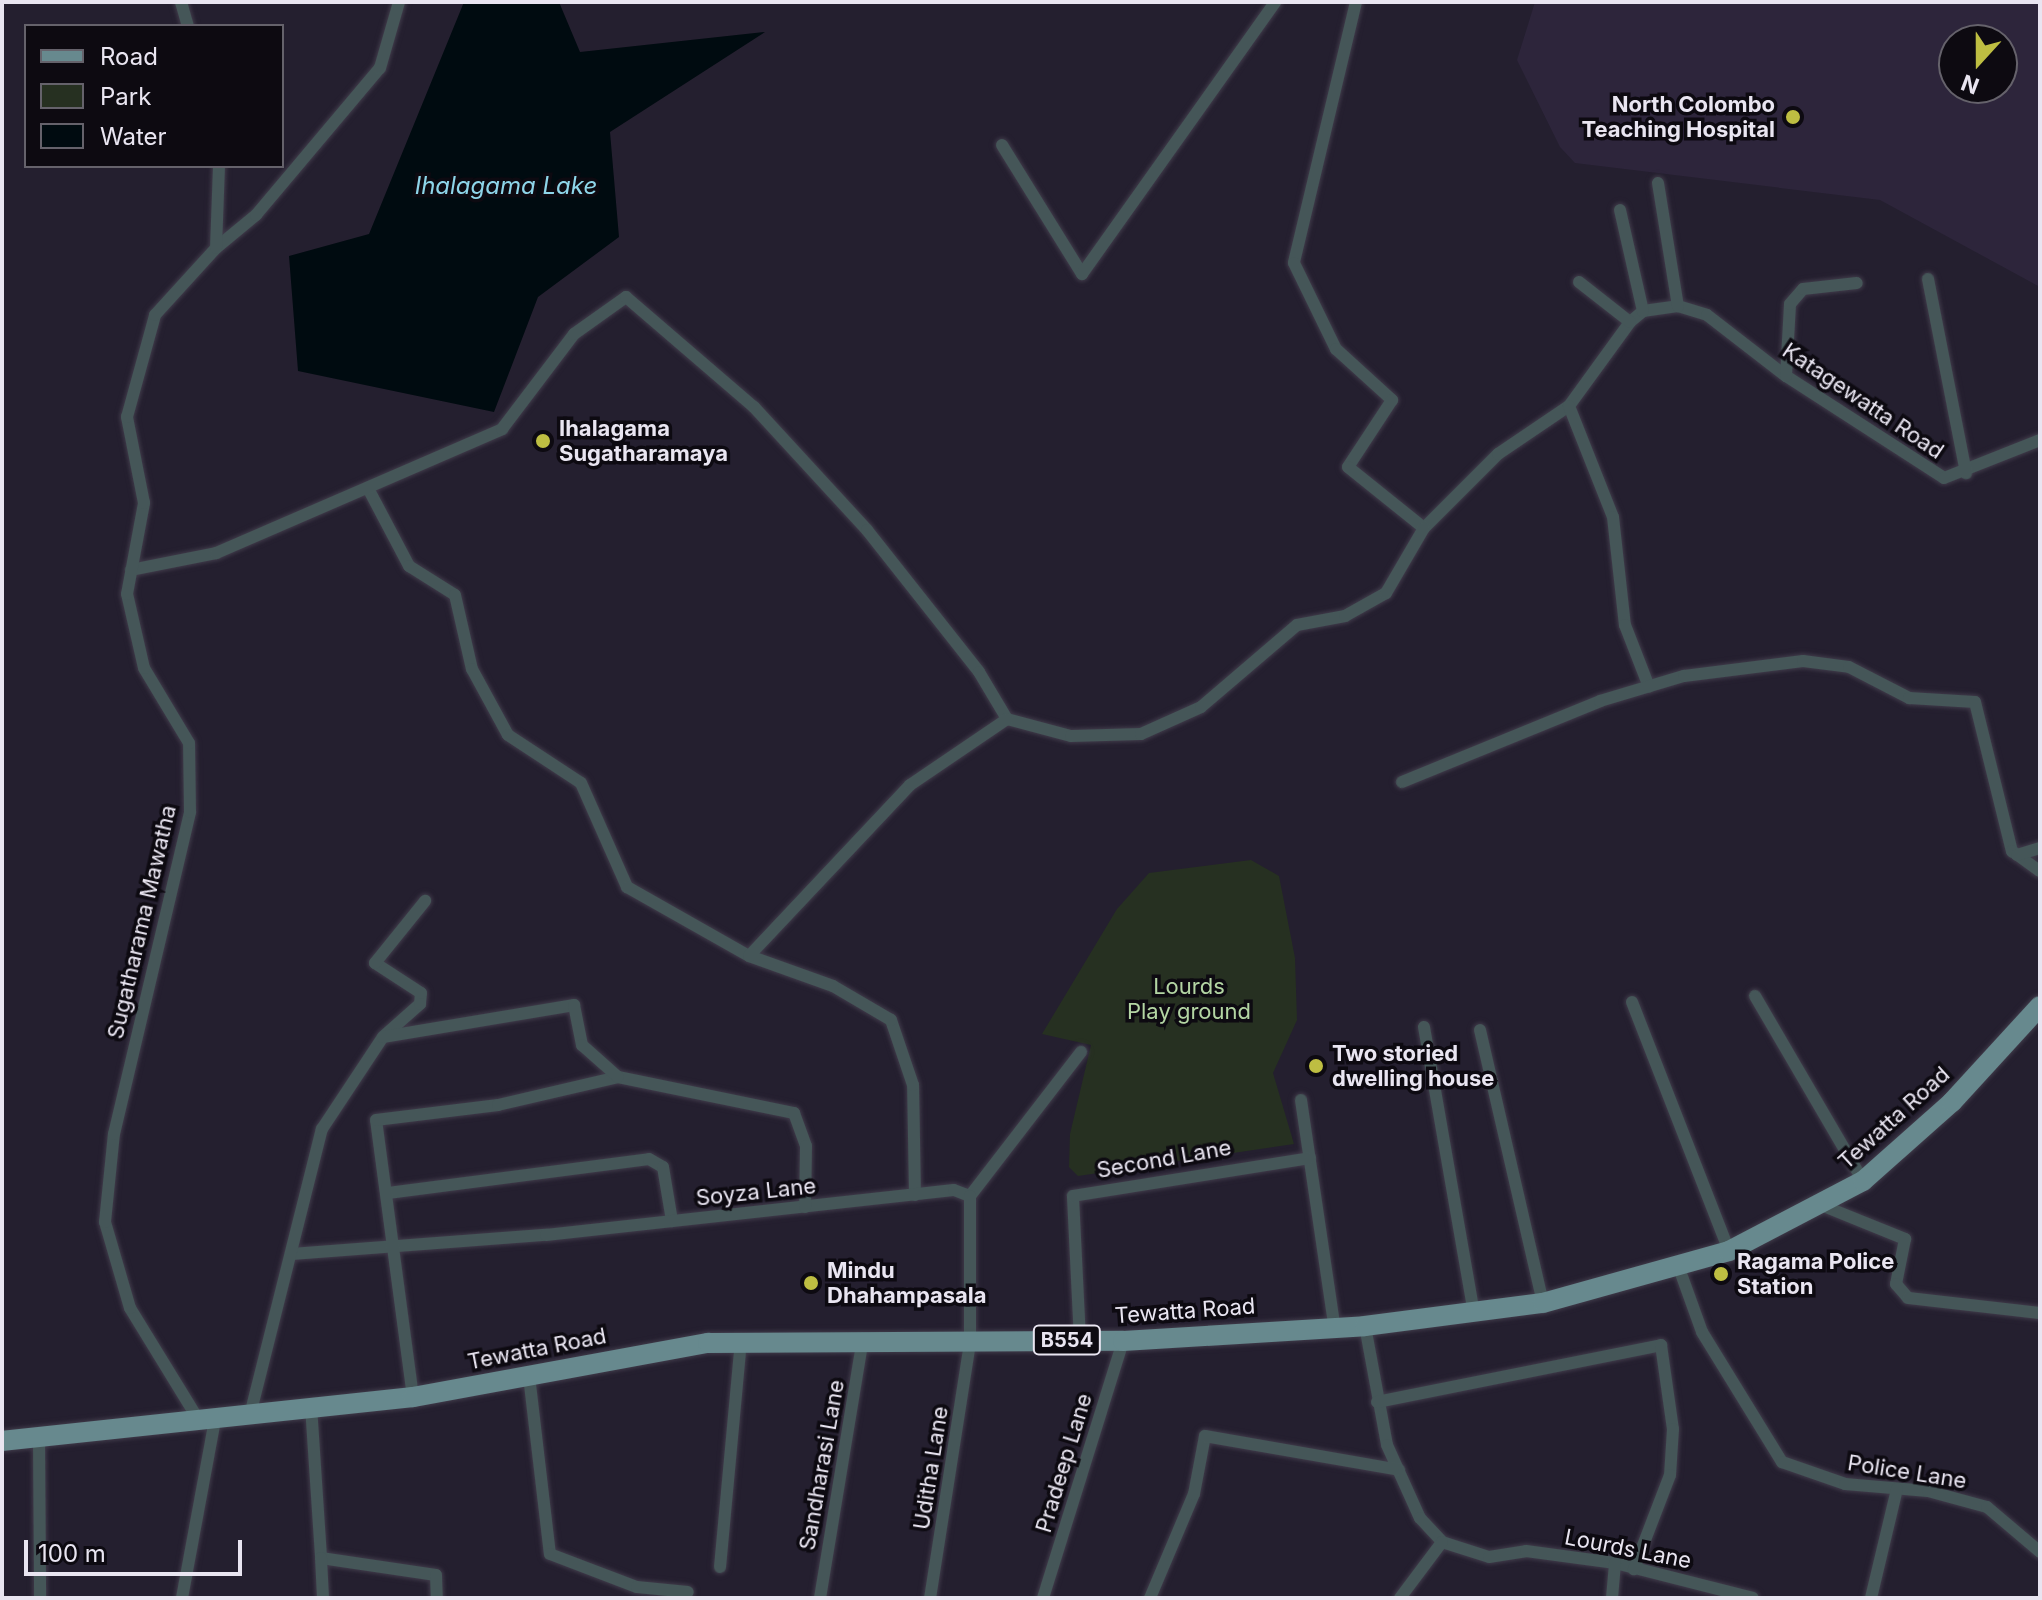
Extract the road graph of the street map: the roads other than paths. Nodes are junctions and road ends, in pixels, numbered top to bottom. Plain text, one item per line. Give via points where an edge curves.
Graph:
1 (181, 2) edge
2 (399, 2) edge
3 (1275, 2) edge
4 (1356, 2) edge
5 (187, 24) edge
6 (1002, 145) dead end
7 (219, 168) edge
8 (1658, 183) dead end
9 (1620, 210) dead end
10 (216, 248) junction
11 (1928, 279) dead end
12 (1579, 282) dead end
13 (1857, 283) dead end
14 (1678, 306) junction
15 (1643, 311) junction
16 (1630, 322) junction
17 (1786, 376) junction
18 (1569, 406) junction
19 (2040, 440) edge
20 (1966, 473) junction
21 (370, 492) junction
22 (1424, 528) junction
23 (131, 570) junction
24 (1649, 687) junction
25 (1007, 719) junction
26 (1402, 782) dead end
27 (2040, 848) edge
28 (2017, 855) junction
29 (2040, 871) edge
30 (425, 901) dead end
31 (749, 956) junction
32 (1755, 996) dead end
33 (1632, 1002) dead end
34 (2040, 1006) edge
35 (1424, 1027) dead end
36 (1480, 1030) dead end
37 (383, 1037) junction
38 (1081, 1052) dead end
39 (618, 1077) junction
40 (1301, 1100) dead end
41 (1310, 1158) junction
42 (1863, 1181) junction
43 (388, 1193) junction
44 (915, 1195) junction
45 (970, 1196) junction
46 (1821, 1205) junction
47 (805, 1207) junction
48 (672, 1221) junction
49 (398, 1247) junction
50 (1729, 1251) junction
51 (291, 1254) junction
52 (1679, 1268) junction
53 (1543, 1303) junction
54 (1474, 1313) junction
55 (2040, 1313) edge
56 (1334, 1324) junction
57 (1365, 1326) junction
58 (863, 1339) junction
59 (1080, 1340) junction
60 (741, 1341) junction
61 (1123, 1341) junction
62 (970, 1343) junction
63 (529, 1376) junction
64 (413, 1397) junction
65 (1377, 1402) junction
66 (311, 1406) junction
67 (251, 1411) junction
68 (207, 1417) junction
69 (39, 1438) junction
70 (2, 1441) edge
71 (1399, 1470) junction
72 (1897, 1489) junction
73 (1442, 1542) junction
74 (2040, 1552) edge
75 (321, 1558) junction
76 (1615, 1563) junction
77 (720, 1567) dead end
78 (1634, 1569) junction
79 (688, 1592) dead end
80 (40, 1598) edge
81 (182, 1598) edge
82 (323, 1598) edge
83 (437, 1598) edge
84 (820, 1598) edge
85 (930, 1598) edge
86 (1043, 1598) edge
87 (1150, 1598) edge
88 (1400, 1598) edge
89 (1612, 1598) edge
90 (1753, 1598) edge
91 (1871, 1598) edge

1 - 5 street
2 - 10 street, Sugatharama Mawatha via 380,68 256,215
3 - 6 street via 1082,274
4 - 22 street via 1294,263 1336,349 1392,400 1348,467
7 - 10 street
8 - 14 street
9 - 15 street
10 - 23 street, Sugatharama Mawatha via 155,315 127,417 144,503
11 - 20 street
12 - 16 street
13 - 17 street via 1803,289 1790,304
14 - 15 street
14 - 17 street, Katagewatta Road via 1707,315
15 - 16 street
16 - 18 street
17 - 20 street, Katagewatta Road via 1895,441 1925,469 1944,478
18 - 22 street via 1498,454
18 - 24 street via 1613,517 1625,625
19 - 20 street, Katagewatta Road
21 - 23 street via 216,553
21 - 25 street via 502,429 574,334 626,297 754,407 867,530 979,672
21 - 31 street via 409,566 455,595 472,669 508,735 581,783 627,887
22 - 25 street via 1386,593 1345,616 1297,625 1201,707 1141,734 1071,736
23 - 68 street, Sugatharama Mawatha via 127,594 144,668 189,743 190,812 114,1134 105,1222 130,1308
24 - 26 street
24 - 28 street via 1719,668 1803,661 1849,667 1909,698 1975,702
25 - 31 street via 910,785
27 - 28 street
28 - 29 street
30 - 37 street via 375,963 421,993 420,1004
31 - 44 street via 833,986 891,1020 913,1085
32 - 42 street
33 - 50 street
34 - 42 main road, Tewatta Road / B554 via 1952,1102
35 - 54 street
36 - 53 street
37 - 39 street via 574,1005 582,1045
37 - 51 street via 322,1129
38 - 45 street
39 - 43 street via 498,1105 376,1120
39 - 47 street via 794,1113 806,1146
40 - 41 street
41 - 56 street
41 - 59 street, Second Lane via 1073,1196
42 - 46 main road, Tewatta Road / B554
43 - 48 street via 649,1159 663,1167
43 - 49 street
44 - 45 street, Soyza Lane
44 - 47 street, Soyza Lane
45 - 62 street
46 - 50 main road, Tewatta Road / B554
46 - 55 street via 1905,1239 1896,1284 1908,1298
47 - 48 street, Soyza Lane
48 - 49 street, Soyza Lane
49 - 51 street, Soyza Lane
49 - 64 street
50 - 52 main road, Tewatta Road / B554
51 - 67 street
52 - 53 main road, Tewatta Road / B554
52 - 72 street, Police Lane via 1702,1332 1782,1462 1845,1484
53 - 54 main road, Tewatta Road / B554
54 - 57 main road, Tewatta Road / B554
56 - 57 main road, Tewatta Road / B554
56 - 61 main road, Tewatta Road / B554
57 - 65 street
58 - 60 main road, Tewatta Road / B554
58 - 62 main road, Tewatta Road / B554
58 - 84 street, Sandharasi Lane
59 - 61 main road, Tewatta Road / B554
59 - 62 main road, Tewatta Road / B554
60 - 63 main road, Tewatta Road / B554
60 - 77 street
61 - 86 street, Pradeep Lane
62 - 85 street, Uditha Lane
63 - 64 main road, Tewatta Road / B554
63 - 79 street via 550,1554 637,1587
64 - 66 main road, Tewatta Road / B554
65 - 71 street
65 - 78 street via 1661,1345 1673,1429 1670,1475
66 - 67 main road, Tewatta Road / B554
66 - 75 street
67 - 68 main road, Tewatta Road / B554
68 - 69 main road, Tewatta Road / B554
68 - 81 street
69 - 70 main road, Tewatta Road / B554
69 - 80 street
71 - 73 street via 1420,1518
71 - 87 street via 1205,1436 1194,1494
72 - 74 street, Police Lane via 1987,1507
72 - 91 street
73 - 76 street, Lourds Lane via 1489,1557 1526,1551
73 - 88 street
75 - 82 street
75 - 83 street via 436,1575
76 - 78 street, Lourds Lane
76 - 89 street
78 - 90 street, Lourds Lane

